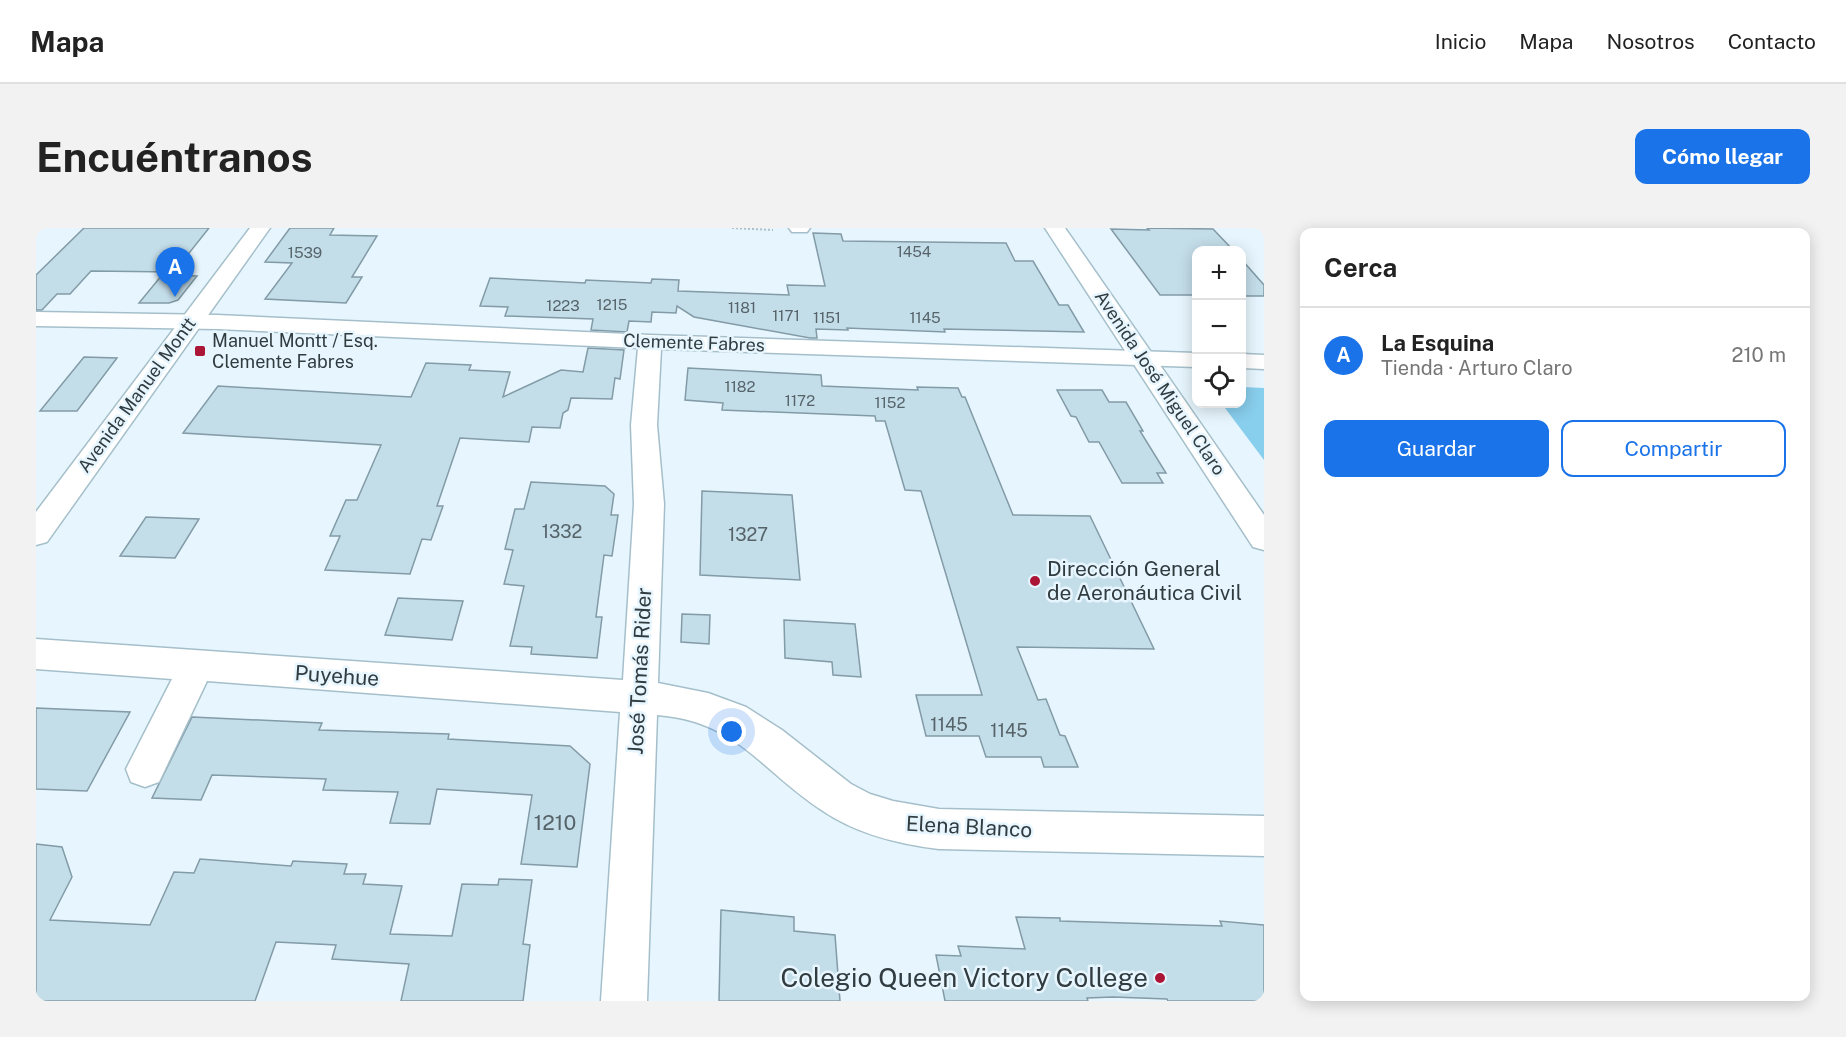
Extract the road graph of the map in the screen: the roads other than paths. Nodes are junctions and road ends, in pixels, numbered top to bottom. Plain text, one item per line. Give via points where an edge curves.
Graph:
1 (260, 228) edge
2 (1055, 228) edge
3 (36, 319) edge
4 (192, 321) junction
5 (650, 342) junction
6 (1143, 358) junction
7 (1192, 360) edge
8 (1246, 361) edge
9 (1264, 362) edge
10 (36, 534) edge
11 (1264, 539) edge
12 (36, 654) edge
13 (197, 666) junction
14 (638, 697) junction
15 (145, 769) dead end
16 (1264, 836) edge
17 (624, 1001) edge

1 - 4 street, Avenida Manuel Montt
2 - 6 street, Avenida José Miguel Claro
3 - 4 street, Clemente Fabres
4 - 5 street, Clemente Fabres
4 - 10 street, Avenida Manuel Montt
5 - 6 street, Clemente Fabres
5 - 14 street, José Tomás Rider via 644,425 649,504
6 - 7 street, Clemente Fabres
6 - 11 street, Avenida José Miguel Claro
8 - 9 street
12 - 13 street, Puyehue
13 - 14 street, Puyehue
13 - 15 street
14 - 16 street, Elena Blanco via 687,704 734,720 849,806 908,826
14 - 17 street, José Tomás Rider

